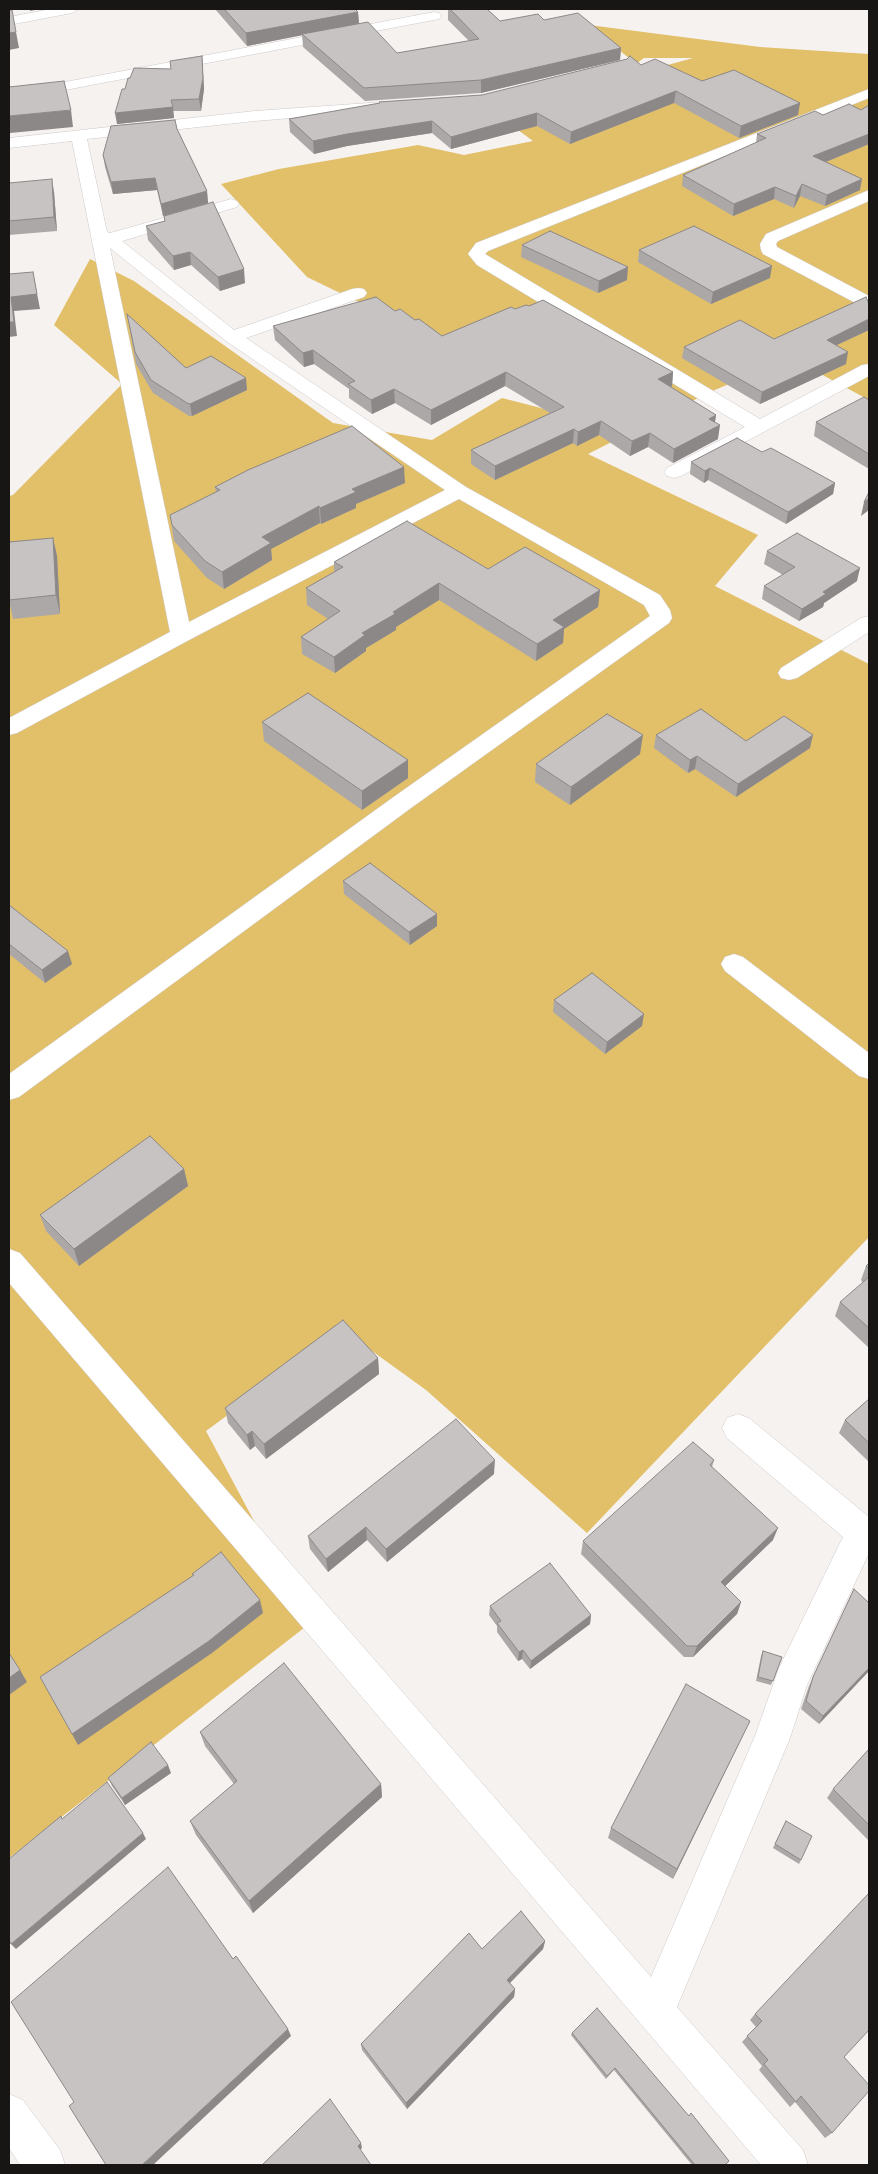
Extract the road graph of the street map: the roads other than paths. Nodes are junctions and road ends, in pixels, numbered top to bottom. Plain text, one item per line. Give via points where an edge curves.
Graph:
1 (72, 9) edge
2 (434, 13) edge
3 (9, 21) edge
4 (9, 93) edge
5 (869, 94) edge
6 (402, 105) edge
7 (79, 136) junction
8 (9, 143) edge
9 (869, 195) edge
10 (230, 204) dead end
11 (104, 237) junction
12 (358, 293) dead end
13 (869, 303) edge
14 (232, 336) junction
15 (869, 368) edge
16 (759, 427) junction
17 (674, 472) dead end
18 (459, 491) junction
19 (869, 623) edge
20 (181, 635) junction
21 (789, 673) dead end
22 (9, 728) edge
23 (734, 964) dead end
24 (869, 1068) edge
25 (9, 1089) edge
26 (9, 1262) edge
27 (738, 1428) dead end
28 (866, 1535) edge
29 (656, 2011) junction
30 (9, 2114) edge
31 (45, 2165) edge
32 (788, 2165) edge

1 - 3 street
2 - 4 street via 54,88
5 - 16 street via 482,246 476,254
6 - 7 street via 255,116
7 - 8 street
7 - 11 street
9 - 13 street via 772,238 768,244 769,250
10 - 11 street
11 - 14 street
11 - 20 street
12 - 14 street
14 - 18 street
15 - 16 street
16 - 17 street
18 - 20 street
18 - 25 street via 652,600 661,618
19 - 21 street
20 - 22 street
23 - 24 street
26 - 29 street
27 - 28 street
28 - 29 street via 791,1680 772,1738
29 - 32 street
30 - 31 street

